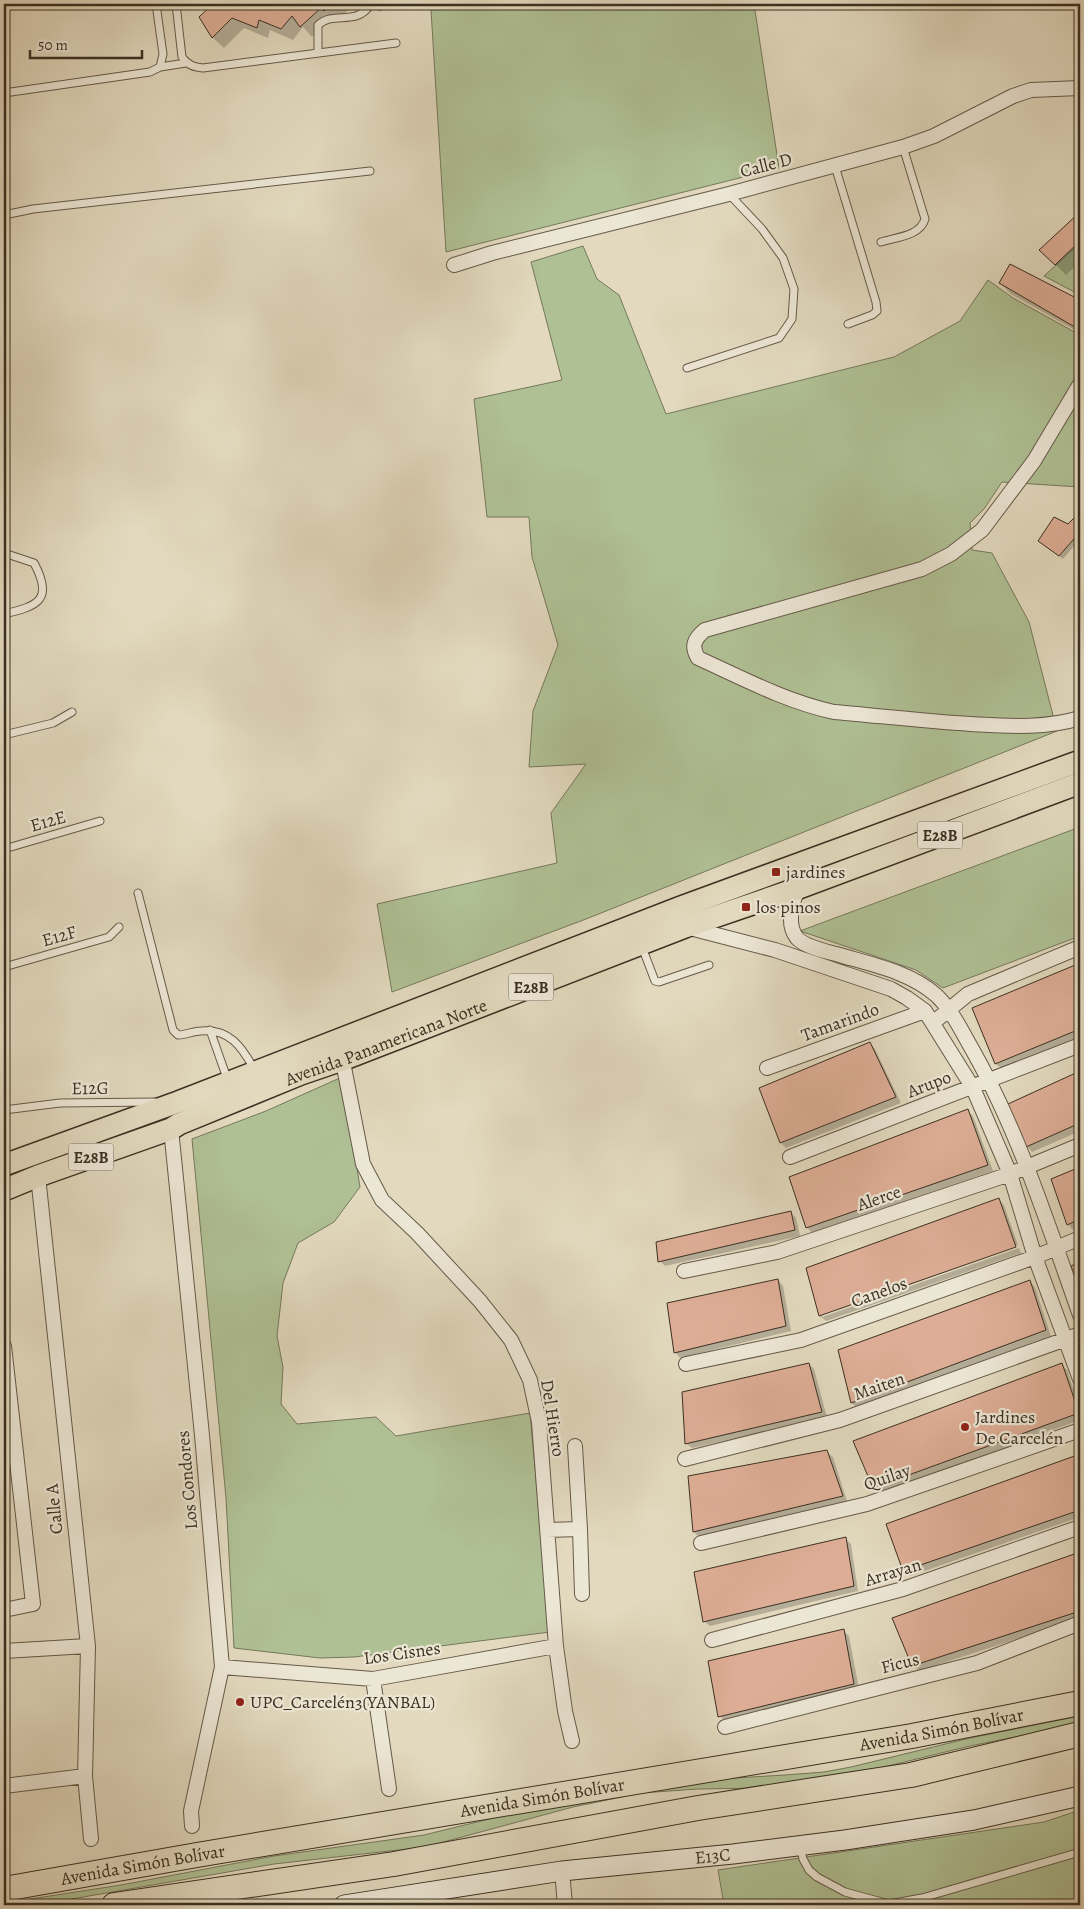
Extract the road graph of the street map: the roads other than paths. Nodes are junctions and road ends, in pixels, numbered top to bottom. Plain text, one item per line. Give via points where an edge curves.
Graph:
1 (156, 4) edge
2 (176, 4) edge
3 (372, 4) edge
4 (396, 43) dead end
5 (318, 52) junction
6 (186, 63) junction
7 (160, 67) junction
8 (1080, 88) edge
9 (4, 93) edge
10 (903, 147) junction
11 (835, 166) junction
12 (370, 170) dead end
13 (729, 194) junction
14 (4, 215) edge
15 (882, 242) dead end
16 (454, 265) dead end
17 (848, 324) dead end
18 (687, 368) dead end
19 (1080, 384) edge
20 (4, 553) edge
21 (4, 614) edge
22 (72, 712) dead end
23 (1080, 718) edge
24 (4, 735) edge
25 (1080, 761) edge
26 (1080, 783) edge
27 (100, 821) dead end
28 (4, 849) edge
29 (799, 888) junction
30 (138, 893) dead end
31 (119, 927) dead end
32 (685, 927) junction
33 (641, 944) junction
34 (1080, 947) edge
35 (709, 964) dead end
36 (4, 967) edge
37 (950, 1010) junction
38 (930, 1016) junction
39 (210, 1030) junction
40 (1080, 1045) edge
41 (341, 1050) junction
42 (767, 1068) dead end
43 (256, 1072) junction
44 (990, 1081) junction
45 (228, 1082) junction
46 (973, 1088) junction
47 (178, 1102) junction
48 (4, 1110) edge
49 (171, 1129) junction
50 (1080, 1144) edge
51 (790, 1157) dead end
52 (4, 1166) edge
53 (1027, 1168) junction
54 (1010, 1174) junction
55 (38, 1176) junction
56 (4, 1190) edge
57 (1080, 1238) edge
58 (1056, 1248) junction
59 (1035, 1257) junction
60 (684, 1271) dead end
61 (1080, 1315) edge
62 (1080, 1334) edge
63 (1065, 1340) junction
64 (4, 1346) edge
65 (686, 1364) dead end
66 (1080, 1379) edge
67 (1080, 1430) edge
68 (575, 1446) dead end
69 (685, 1459) dead end
70 (1080, 1527) edge
71 (580, 1529) junction
72 (547, 1530) junction
73 (701, 1543) dead end
74 (582, 1594) dead end
75 (4, 1610) edge
76 (1080, 1623) edge
77 (712, 1640) dead end
78 (88, 1646) junction
79 (556, 1646) junction
80 (4, 1651) edge
81 (222, 1667) junction
82 (373, 1679) junction
83 (1080, 1702) edge
84 (725, 1727) dead end
85 (1080, 1734) edge
86 (572, 1742) dead end
87 (85, 1776) junction
88 (4, 1786) edge
89 (389, 1789) dead end
90 (1080, 1796) edge
91 (192, 1826) dead end
92 (91, 1839) dead end
93 (800, 1846) junction
94 (1080, 1852) edge
95 (562, 1871) junction
96 (4, 1889) edge
97 (114, 1905) edge
98 (344, 1905) edge
99 (564, 1905) edge

1 - 7 lane via 162,54
2 - 6 lane via 182,57
3 - 5 lane via 360,16 329,18 318,25
4 - 5 lane
5 - 6 lane via 203,68
6 - 7 lane
7 - 9 lane via 150,72
8 - 10 street, Calle D via 1031,90
10 - 11 street, Calle D
10 - 15 lane via 925,220 918,231
11 - 13 street, Calle D
11 - 17 lane via 876,302 872,316
12 - 14 lane
13 - 16 street, Calle D
13 - 18 lane via 762,229 783,258 794,289 792,319 779,338
19 - 23 street via 1034,461 1011,492 982,530 951,554 922,569 705,630 694,643 698,658 783,695 834,712 1022,727
20 - 21 lane via 34,563 42,578 42,594 37,603
22 - 24 lane via 53,724
25 - 41 main road, Avenida Panamericana Norte / E28B via 681,907
26 - 29 main road, Avenida Panamericana Norte / E28B
27 - 28 lane, E12E
29 - 32 main road, Avenida Panamericana Norte / E28B
29 - 37 street via 792,907 792,925 797,938 813,947 919,983
30 - 39 lane via 174,1030 183,1035
31 - 36 lane, E12F via 109,937
32 - 33 main road, Avenida Panamericana Norte / E28B
32 - 38 street via 775,950 891,989
33 - 35 lane via 655,982
33 - 41 main road, Avenida Panamericana Norte / E28B
34 - 37 street, Tamarindo via 968,994
37 - 38 street, Tamarindo
37 - 44 street
38 - 42 street, Tamarindo
38 - 46 street
39 - 43 lane via 237,1042
39 - 45 lane
40 - 44 street, Arupo
41 - 43 main road, Avenida Panamericana Norte / E28B
41 - 49 main road, Avenida Panamericana Norte / E28B via 282,1082
41 - 72 street, Del Hierro via 363,1164 382,1200 417,1233 486,1309 511,1340 530,1380 539,1422
43 - 45 main road, Avenida Panamericana Norte / E28B
44 - 46 street, Arupo
44 - 53 street
45 - 47 main road, Avenida Panamericana Norte / E28B
46 - 51 street, Arupo
46 - 54 street
47 - 48 lane, E12G via 60,1103
47 - 52 main road, Avenida Panamericana Norte / E28B
49 - 55 main road, Avenida Panamericana Norte / E28B
49 - 81 street, Los Condores
50 - 53 street, Alerce
53 - 54 street, Alerce
53 - 58 street
54 - 59 street
54 - 60 street, Alerce via 776,1252
55 - 56 main road, Avenida Panamericana Norte / E28B
55 - 78 street, Calle A
57 - 58 street, Canelos
58 - 59 street, Canelos
58 - 61 street
59 - 63 street
59 - 65 street, Canelos via 801,1340
62 - 63 street, Maiten
63 - 66 street
63 - 69 street, Maiten via 840,1420
64 - 75 street via 34,1604
67 - 73 street, Quilay via 867,1504
68 - 71 street
70 - 77 street, Arrayan via 903,1589
71 - 72 street
71 - 74 street
72 - 79 street, Del Hierro
76 - 84 street, Ficus via 977,1663
78 - 80 street
78 - 87 street, Calle A
79 - 82 street, Los Cisnes
79 - 86 street, Del Hierro
81 - 82 street, Los Cisnes
81 - 91 street, Los Condores via 192,1811
82 - 89 street
83 - 96 highway, Avenida Simón Bolívar via 912,1736
85 - 97 highway, Avenida Simón Bolívar via 911,1776 698,1808 394,1864
87 - 88 street
87 - 92 street, Calle A
90 - 93 street, E13C via 974,1820
93 - 94 lane via 808,1870 817,1877 845,1892 888,1904 922,1898
93 - 95 street, E13C
95 - 98 street, E13C
95 - 99 street

